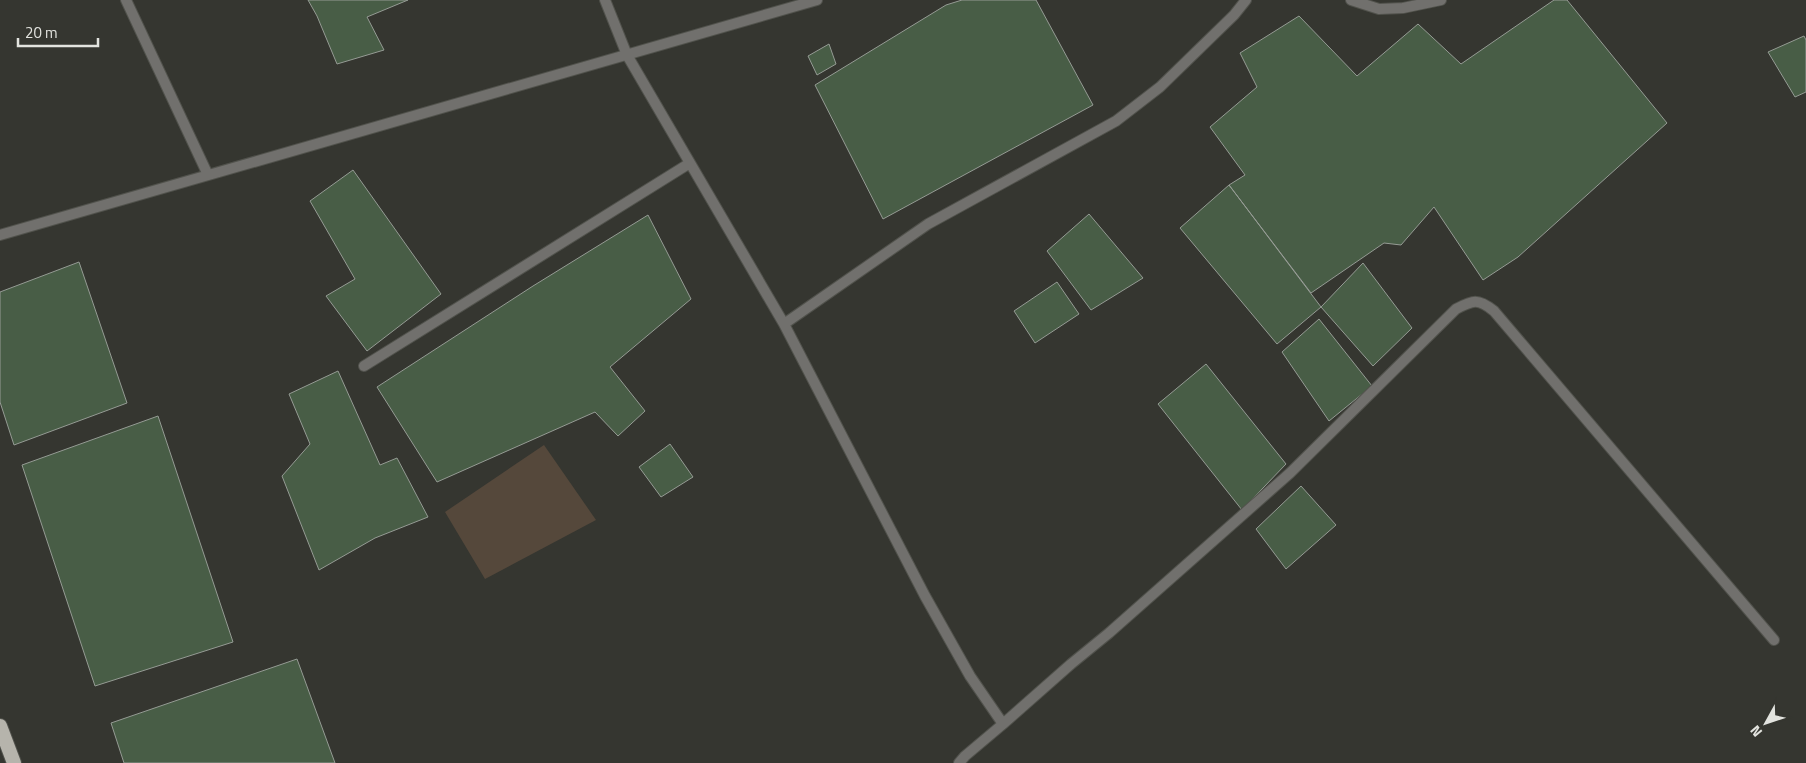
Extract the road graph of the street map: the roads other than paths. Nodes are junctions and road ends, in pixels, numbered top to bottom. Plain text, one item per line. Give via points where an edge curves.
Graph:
1 (126, 0) edge
2 (605, 0) edge
3 (818, 0) edge
4 (1246, 0) edge
5 (1351, 0) edge
6 (1441, 0) edge
7 (627, 55) junction
8 (690, 163) junction
9 (208, 175) junction
10 (0, 235) edge
11 (784, 324) junction
12 (364, 366) dead end
13 (1774, 640) dead end
14 (1003, 724) junction
15 (0, 726) edge
16 (14, 763) edge
17 (959, 763) edge

1 - 9 street
2 - 7 street
3 - 7 street
4 - 11 street via 1160,87 1116,121 928,224
5 - 6 street via 1378,9 1403,8
7 - 8 street
7 - 9 street
8 - 11 street
8 - 12 street
9 - 10 street
11 - 14 street via 925,596 970,676
13 - 14 street via 1494,311 1483,302 1470,302 1456,310 1290,473
14 - 17 street
15 - 16 highway

